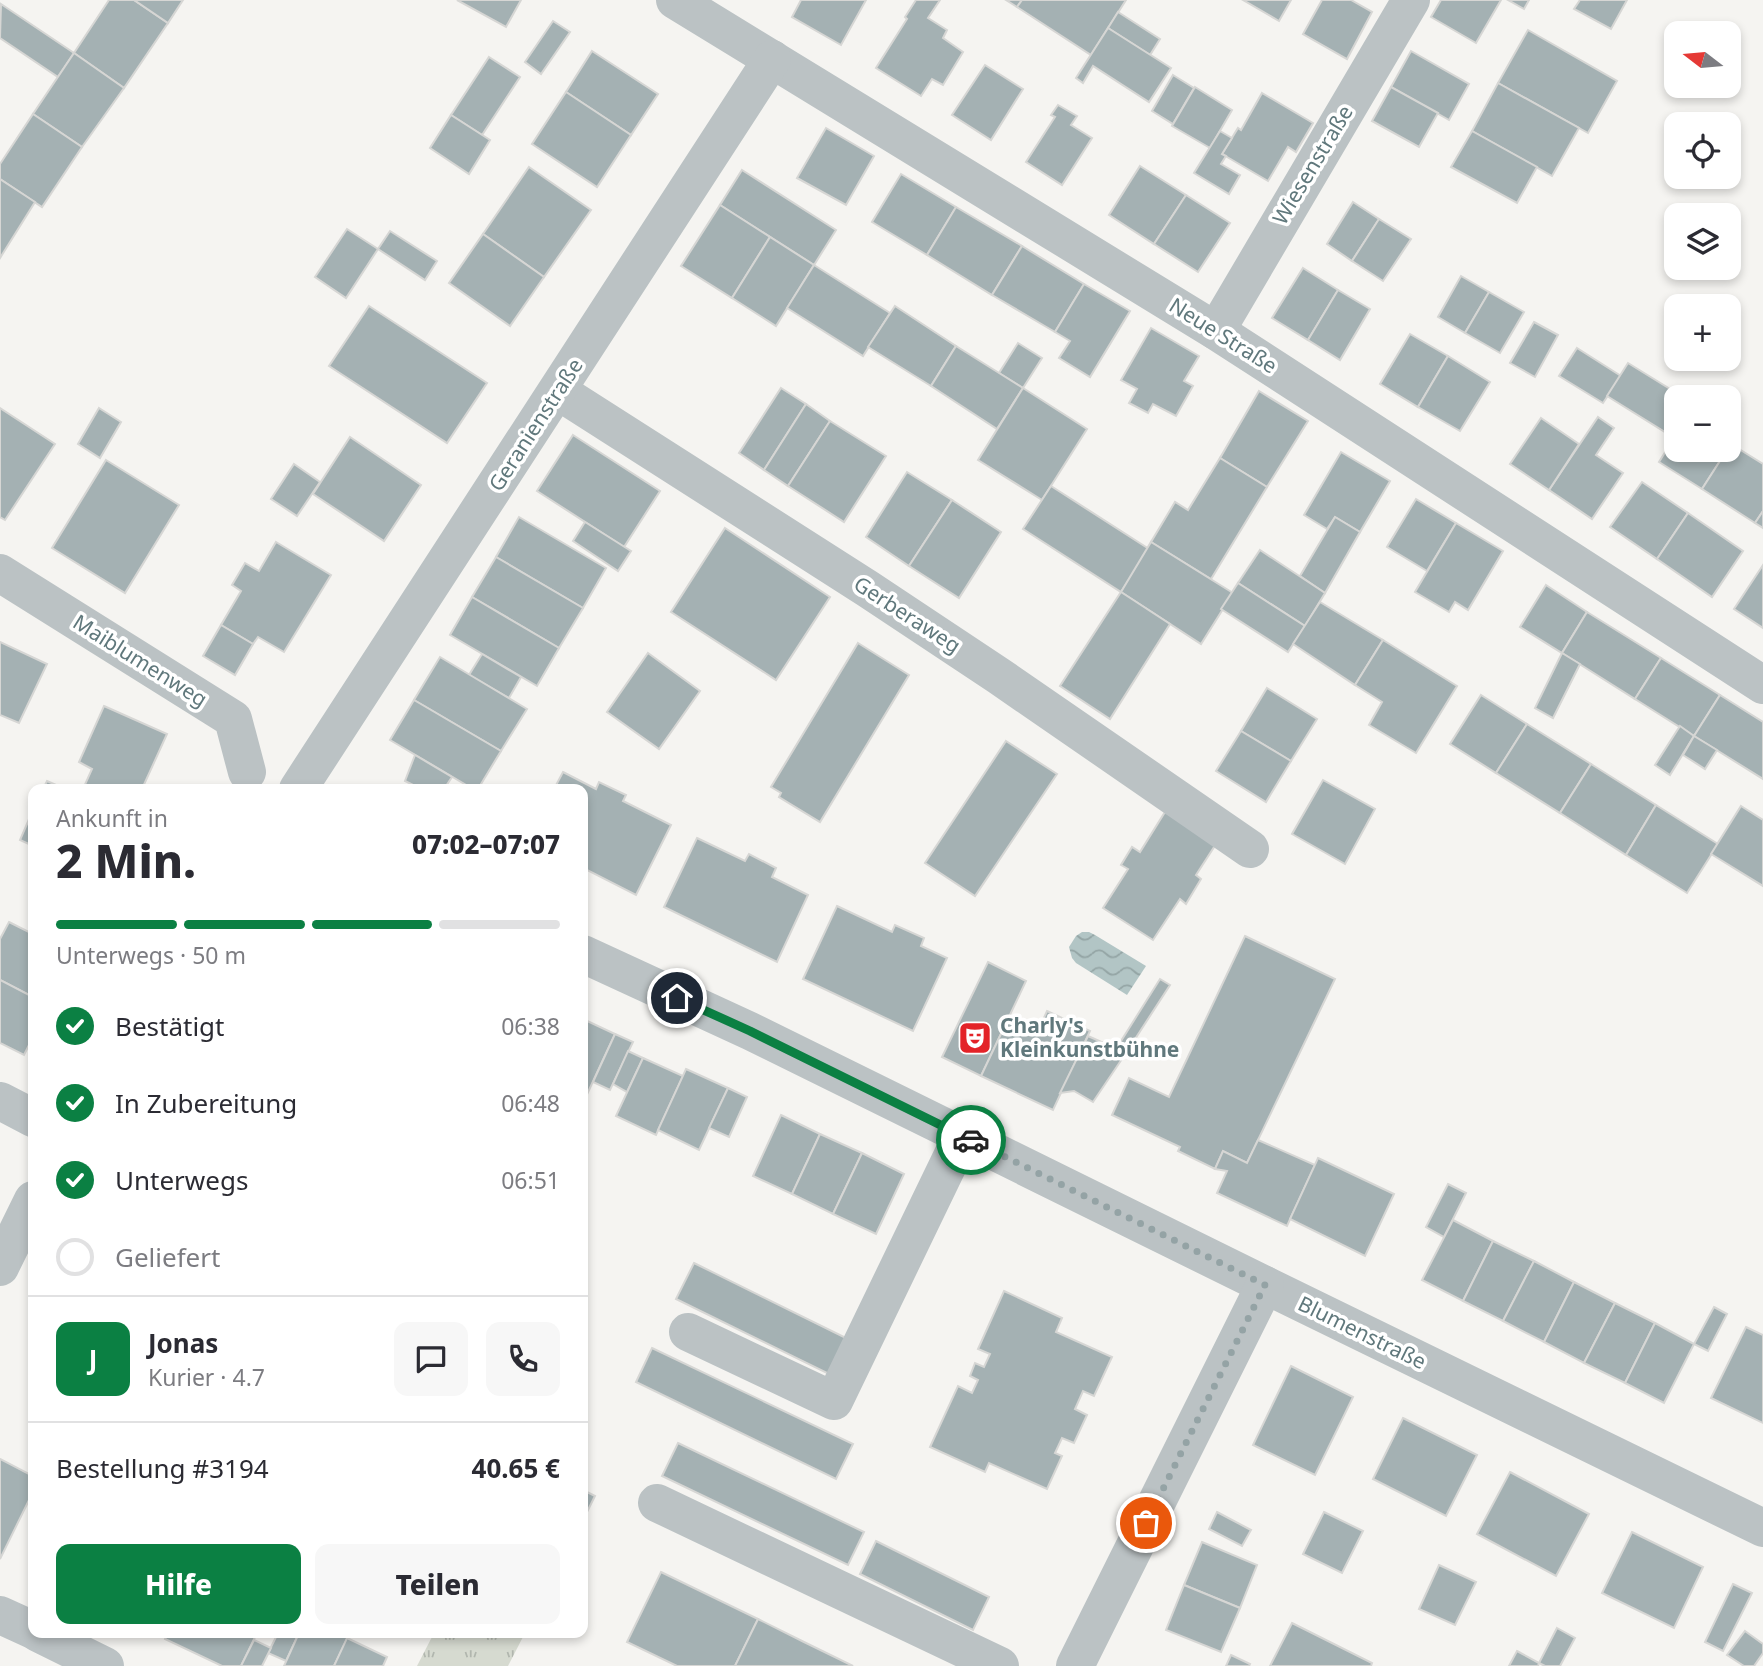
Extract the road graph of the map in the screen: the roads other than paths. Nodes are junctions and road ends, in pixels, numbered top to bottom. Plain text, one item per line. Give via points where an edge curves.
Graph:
1 (675, 0) edge
2 (1411, 0) edge
3 (772, 59) junction
4 (1216, 331) junction
5 (558, 391) junction
6 (0, 573) edge
7 (1763, 685) edge
8 (242, 781) edge
9 (259, 784) edge
10 (301, 784) edge
11 (1250, 849) dead end
12 (588, 956) edge
13 (0, 1101) edge
14 (28, 1115) edge
15 (962, 1136) junction
16 (28, 1210) edge
17 (0, 1267) edge
18 (1265, 1285) junction
19 (688, 1332) dead end
20 (657, 1503) dead end
21 (1763, 1528) edge
22 (0, 1615) edge
23 (28, 1628) edge
24 (48, 1638) edge
25 (105, 1666) edge
26 (1000, 1666) edge
27 (1075, 1666) edge

1 - 3 street, Neue Straße
2 - 4 street, Wiesenstraße
3 - 4 street, Neue Straße
3 - 5 street, Geranienstraße
4 - 7 street, Neue Straße
5 - 10 street, Geranienstraße
5 - 11 street, Gerberaweg via 923,625
6 - 8 street, Maiblumenweg via 233,719
8 - 9 street
12 - 15 street, Blumenstraße
13 - 14 street
15 - 18 street, Blumenstraße
15 - 19 street via 834,1401
16 - 17 street
18 - 21 street, Blumenstraße
18 - 27 street
20 - 26 street
22 - 23 street
24 - 25 street

